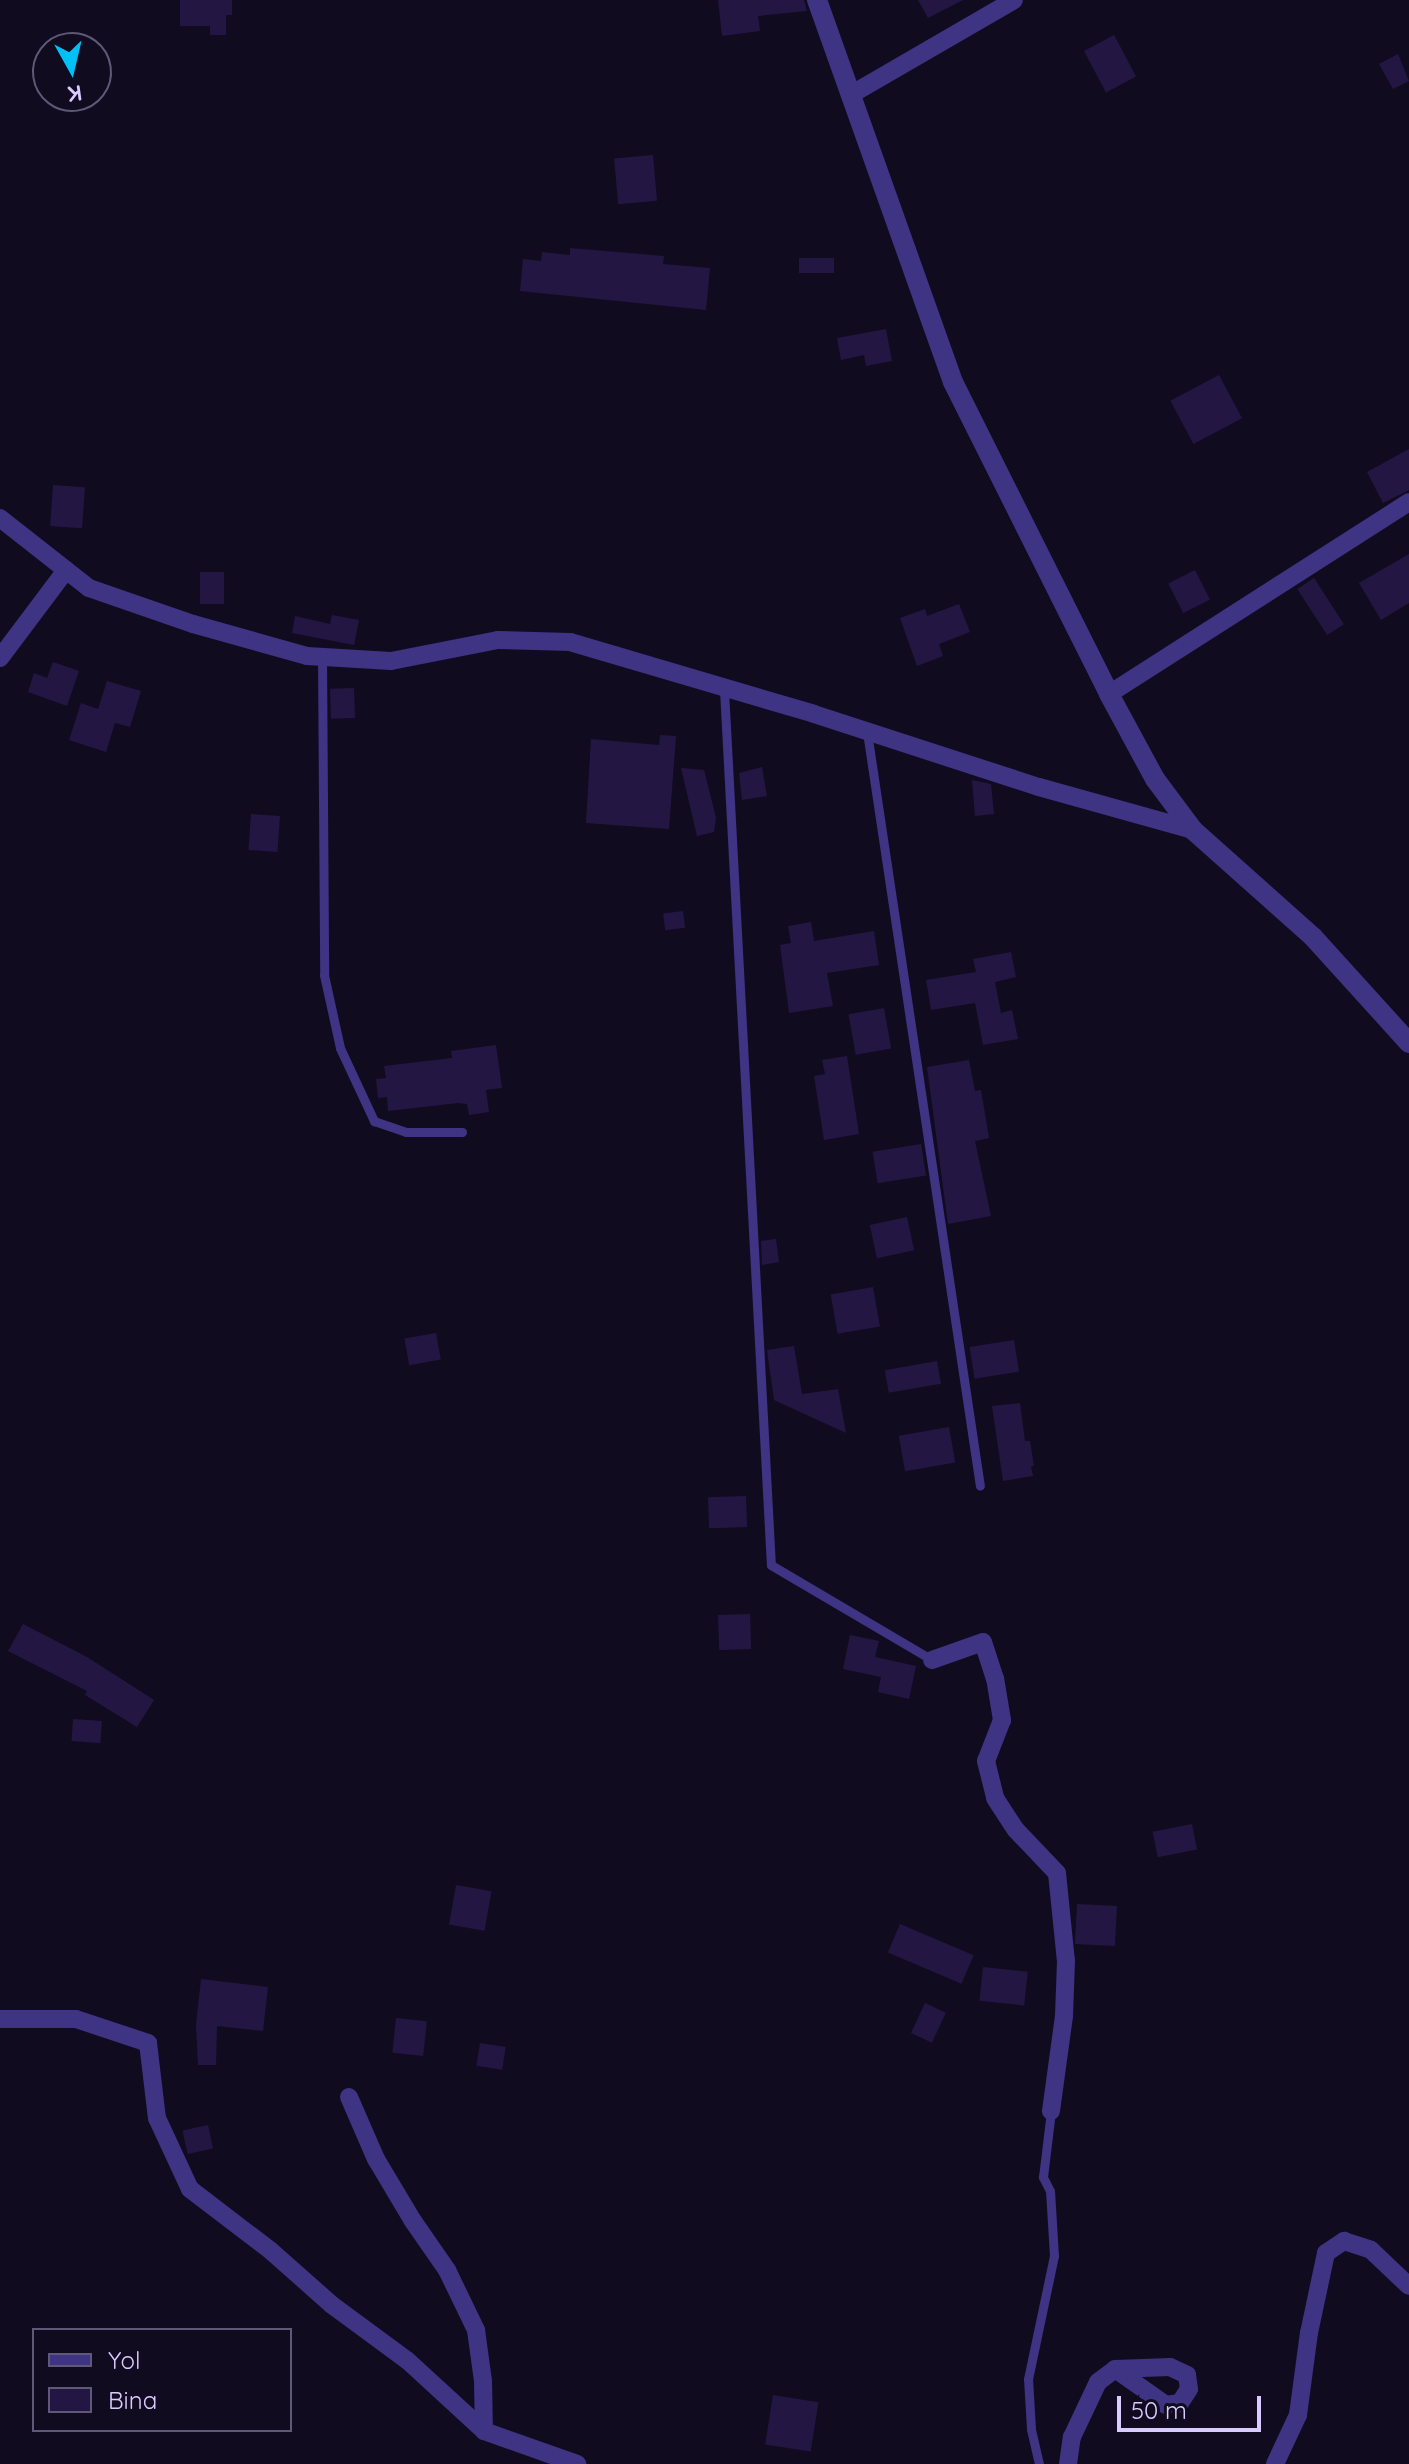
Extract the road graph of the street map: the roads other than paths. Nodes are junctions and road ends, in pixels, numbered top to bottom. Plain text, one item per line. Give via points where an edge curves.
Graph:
1 (817, 0) edge
2 (1014, 0) edge
3 (852, 94) junction
4 (1409, 502) edge
5 (0, 518) edge
6 (66, 570) junction
7 (322, 657) junction
8 (0, 658) edge
9 (724, 690) junction
10 (1109, 694) junction
11 (867, 732) junction
12 (1193, 830) junction
13 (1409, 1043) edge
14 (462, 1132) dead end
15 (980, 1486) dead end
16 (932, 1660) joint
17 (0, 2019) edge
18 (349, 2097) dead end
19 (1051, 2111) joint
20 (1409, 2286) edge
21 (1115, 2369) dead end
22 (484, 2431) junction
23 (577, 2464) edge
24 (1039, 2464) edge
25 (1068, 2464) edge
26 (1275, 2464) edge

1 - 3 street
2 - 3 street
3 - 10 street via 953,382
4 - 10 street
5 - 6 street
6 - 7 street via 89,588 178,619
6 - 8 street
7 - 9 street via 391,661 498,640 570,642
7 - 14 lane via 324,975 340,1048 374,1121 406,1132
9 - 11 street
9 - 16 lane via 771,1565
10 - 12 street via 1155,779
11 - 12 street
11 - 15 lane
12 - 13 street via 1313,937
16 - 19 street via 983,1642 1002,1720 986,1761 995,1798 1016,1830 1057,1873 1066,1961
17 - 22 street via 76,2019 148,2043 157,2118 190,2189 408,2361
18 - 22 street via 376,2159 447,2270 476,2330
19 - 24 lane via 1043,2177 1050,2191 1054,2256 1028,2379
20 - 26 street via 1371,2250 1344,2241 1326,2253 1298,2415
21 - 25 street via 1098,2382 1072,2437
22 - 23 street

